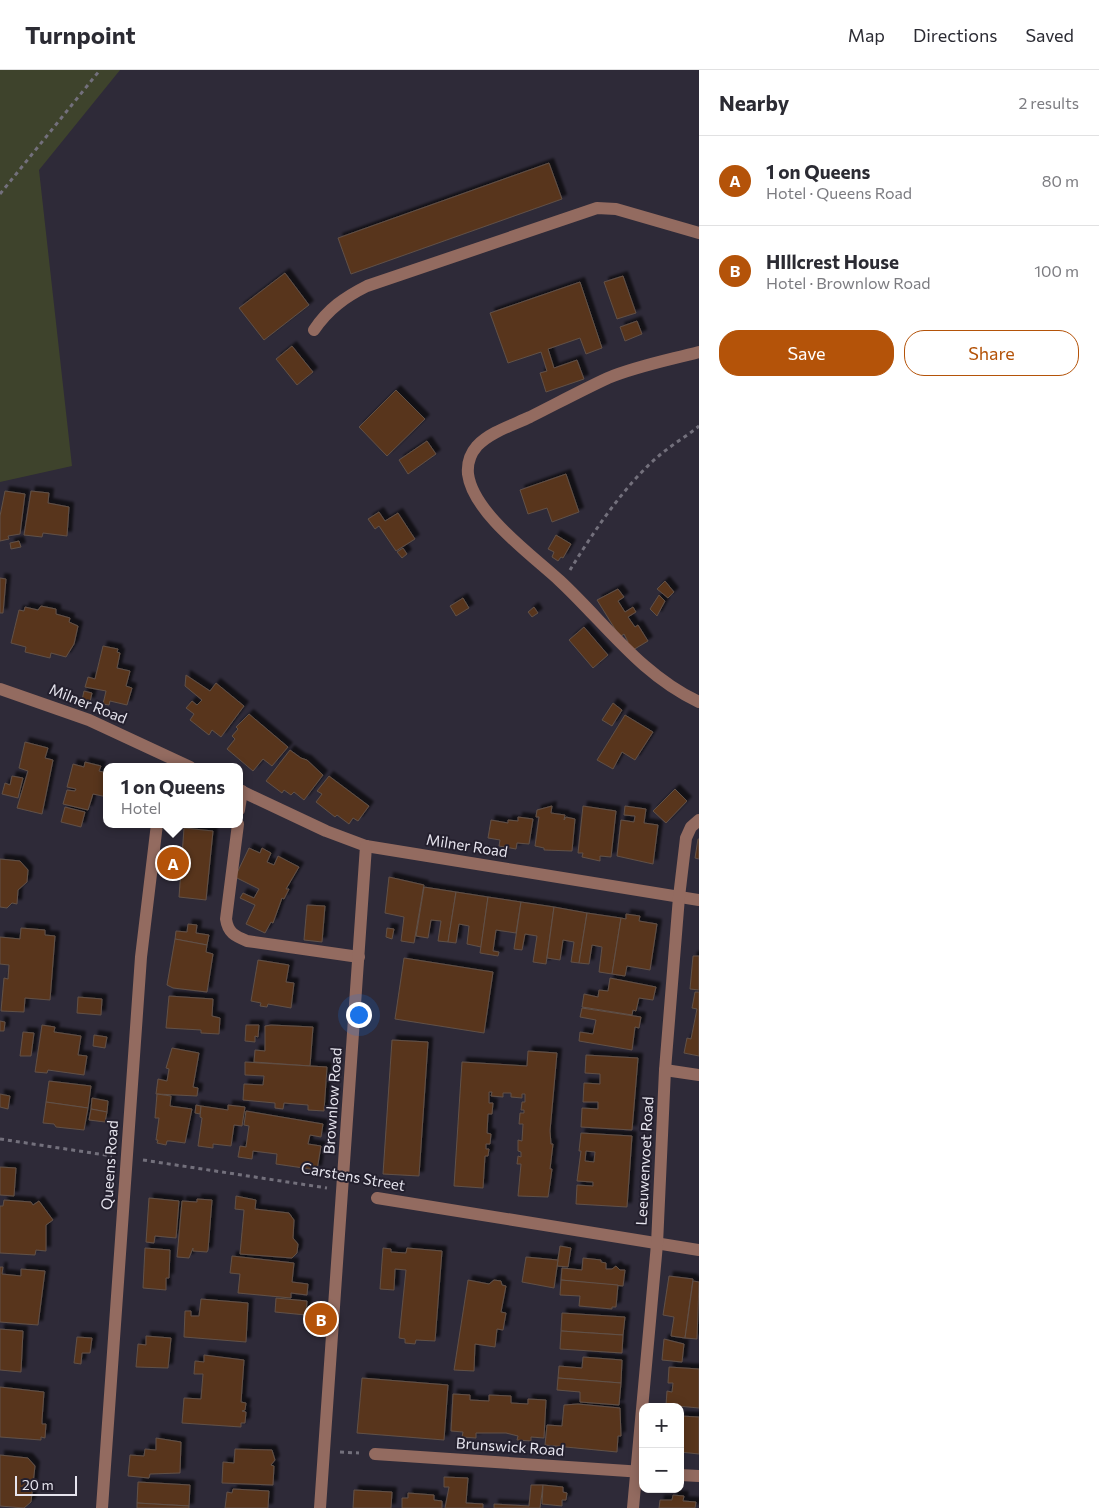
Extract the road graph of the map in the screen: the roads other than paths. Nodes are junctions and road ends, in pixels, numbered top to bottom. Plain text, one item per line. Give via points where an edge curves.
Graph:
1 (699, 233) edge
2 (314, 330) dead end
3 (699, 352) edge
4 (0, 689) edge
5 (699, 702) edge
6 (165, 761) edge
7 (243, 792) edge
8 (699, 820) edge
9 (157, 828) edge
10 (237, 828) edge
11 (366, 846) junction
12 (679, 897) junction
13 (699, 900) edge
14 (359, 957) junction
15 (666, 1070) junction
16 (699, 1075) edge
17 (377, 1198) dead end
18 (658, 1244) junction
19 (699, 1250) edge
20 (641, 1448) edge
21 (375, 1454) road end
22 (639, 1472) edge
23 (684, 1475) edge
24 (699, 1476) edge
25 (102, 1508) edge
26 (320, 1508) edge
27 (633, 1508) edge

1 - 2 street via 616,209 597,208 367,286 332,308
3 - 5 street via 608,378 487,438 469,456 468,473 472,489 489,514 656,678
4 - 6 street, Milner Road via 89,720
7 - 11 street, Milner Road
8 - 12 street, Leeuwenvoet Road via 690,827 686,838
9 - 25 street, Queens Road via 141,957
10 - 14 street via 226,919 227,928 233,935 247,941
11 - 12 street, Milner Road
11 - 14 street, Brownlow Road
12 - 13 street, Milner Road
12 - 15 street, Leeuwenvoet Road
14 - 26 street, Brownlow Road
15 - 16 street
15 - 18 street, Leeuwenvoet Road
17 - 18 street, Carstens Street
18 - 19 street, Carstens Street
18 - 20 street, Leeuwenvoet Road
21 - 22 street, Brunswick Road
22 - 27 street, Leeuwenvoet Road
23 - 24 street

